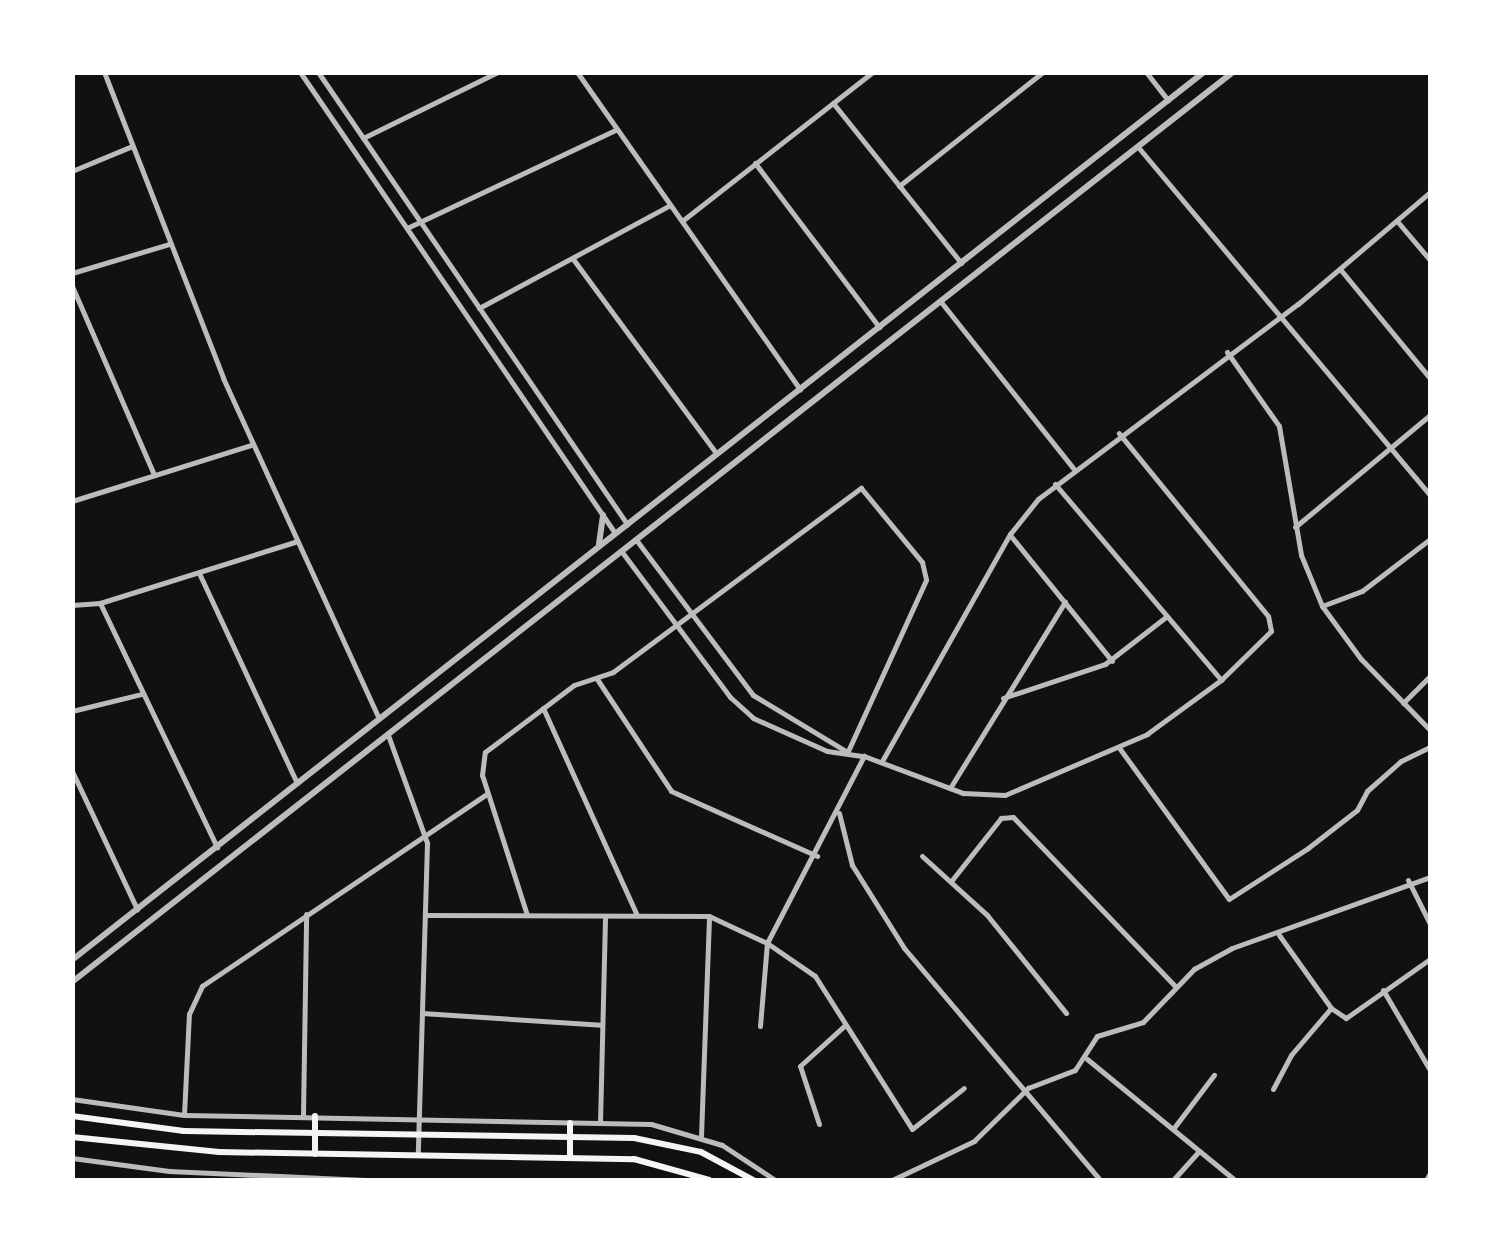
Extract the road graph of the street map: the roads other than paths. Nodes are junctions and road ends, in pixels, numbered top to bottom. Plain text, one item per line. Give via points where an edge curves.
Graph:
1 (104, 72) edge
2 (300, 72) edge
3 (318, 72) edge
4 (498, 72) edge
5 (577, 72) edge
6 (873, 72) edge
7 (1043, 72) edge
8 (1146, 72) edge
9 (1204, 72) edge
10 (1233, 72) edge
11 (1168, 100) junction
12 (833, 103) junction
13 (617, 129) junction
14 (363, 138) junction
15 (131, 147) junction
16 (1138, 147) junction
17 (756, 164) junction
18 (72, 171) edge
19 (898, 186) junction
20 (1430, 192) edge
21 (670, 205) junction
22 (682, 221) junction
23 (1397, 221) junction
24 (421, 222) junction
25 (408, 228) junction
26 (992, 238) junction
27 (168, 244) junction
28 (1002, 254) junction
29 (573, 259) junction
30 (1430, 260) edge
31 (961, 263) junction
32 (1340, 269) junction
33 (72, 273) edge
34 (72, 286) edge
35 (942, 302) junction
36 (479, 308) junction
37 (1279, 317) junction
38 (879, 327) junction
39 (1226, 352) junction
40 (1430, 378) edge
41 (800, 390) junction
42 (1430, 415) edge
43 (1119, 432) junction
44 (252, 444) junction
45 (1386, 447) junction
46 (717, 454) junction
47 (1073, 468) junction
48 (154, 475) junction
49 (1055, 484) junction
50 (1430, 495) edge
51 (72, 501) edge
52 (603, 516) junction
53 (627, 524) junction
54 (1295, 527) junction
55 (615, 533) junction
56 (1010, 534) junction
57 (1430, 539) edge
58 (637, 541) junction
59 (295, 542) junction
60 (598, 546) junction
61 (622, 552) junction
62 (199, 573) junction
63 (1064, 602) junction
64 (100, 603) junction
65 (72, 605) edge
66 (1322, 606) junction
67 (691, 615) junction
68 (1166, 616) junction
69 (501, 624) junction
70 (677, 626) junction
71 (511, 638) junction
72 (1112, 661) junction
73 (1430, 676) edge
74 (597, 679) junction
75 (1220, 680) junction
76 (141, 694) junction
77 (1004, 698) junction
78 (1402, 703) junction
79 (543, 708) junction
80 (72, 711) edge
81 (380, 720) junction
82 (1430, 730) edge
83 (388, 735) junction
84 (1430, 747) edge
85 (1120, 749) junction
86 (847, 751) junction
87 (864, 756) junction
88 (882, 761) junction
89 (73, 772) edge
90 (298, 785) junction
91 (950, 788) junction
92 (487, 794) junction
93 (838, 812) junction
94 (426, 834) junction
95 (217, 848) junction
96 (817, 856) junction
97 (922, 856) dead end
98 (1430, 877) edge
99 (952, 880) junction
100 (1408, 880) junction
101 (137, 910) junction
102 (306, 914) junction
103 (425, 915) junction
104 (637, 915) junction
105 (528, 916) junction
106 (605, 916) junction
107 (709, 916) junction
108 (1430, 924) edge
109 (1279, 935) junction
110 (767, 943) junction
111 (1430, 958) edge
112 (72, 960) edge
113 (72, 982) edge
114 (1174, 985) junction
115 (1383, 990) junction
116 (1331, 1008) junction
117 (1066, 1012) dead end
118 (422, 1014) junction
119 (602, 1025) junction
120 (760, 1026) dead end
121 (844, 1026) junction
122 (1087, 1060) junction
123 (1430, 1070) edge
124 (1214, 1075) dead end
125 (964, 1088) dead end
126 (1028, 1088) junction
127 (1272, 1089) dead end
128 (72, 1099) edge
129 (184, 1115) junction
130 (72, 1116) edge
131 (303, 1116) junction
132 (314, 1116) junction
133 (418, 1120) junction
134 (570, 1123) junction
135 (600, 1123) junction
136 (820, 1124) dead end
137 (1174, 1129) junction
138 (315, 1132) junction
139 (418, 1133) junction
140 (570, 1135) junction
141 (701, 1136) junction
142 (72, 1137) edge
143 (1199, 1151) junction
144 (315, 1154) junction
145 (418, 1156) junction
146 (72, 1158) edge
147 (570, 1158) junction
148 (1430, 1173) edge
149 (364, 1180) edge
150 (599, 1180) edge
151 (607, 1180) edge
152 (708, 1180) edge
153 (752, 1180) edge
154 (775, 1180) edge
155 (892, 1180) edge
156 (1100, 1180) edge
157 (1173, 1180) edge
158 (1235, 1180) edge
159 (1426, 1180) edge

1 - 15 street
2 - 25 street
3 - 14 street
4 - 14 street
5 - 13 street
6 - 12 street
7 - 19 street
8 - 11 street
9 - 11 street
10 - 16 street
11 - 26 street
12 - 17 street
12 - 19 street
13 - 21 street
13 - 24 street
14 - 24 street
15 - 18 street
15 - 27 street
16 - 28 street
16 - 37 street
17 - 22 street
17 - 38 street
19 - 31 street
20 - 23 street
21 - 22 street
21 - 29 street
22 - 41 street
23 - 30 street
23 - 32 street
24 - 25 street
24 - 36 street
25 - 52 street
26 - 28 street
26 - 31 street
27 - 33 street
27 - 44 street
28 - 35 street
29 - 36 street
29 - 46 street
31 - 38 street
32 - 37 street
32 - 40 street
34 - 48 street
35 - 47 street
35 - 58 street
36 - 53 street
37 - 39 street
37 - 45 street
38 - 41 street
39 - 43 street
39 - 54 street via 1279,426
41 - 46 street
42 - 45 street
43 - 47 street
43 - 75 street via 1271,621 1268,636
44 - 48 street
44 - 59 street
45 - 50 street
45 - 54 street
46 - 53 street
47 - 49 street
48 - 51 street
49 - 56 street
49 - 68 street
52 - 55 street
52 - 60 street
53 - 55 street
54 - 66 street
55 - 60 street
56 - 63 street
56 - 88 street
57 - 66 street via 1362,591
58 - 61 street
58 - 67 street
59 - 62 street
59 - 81 street
60 - 69 street
61 - 70 street
61 - 71 street
62 - 64 street
62 - 90 street
63 - 72 street
63 - 77 street
64 - 65 street
64 - 76 street
66 - 78 street
67 - 70 street
67 - 86 street via 753,695
67 - 86 street via 855,489 864,489 922,562 926,580
68 - 72 street
68 - 75 street
69 - 71 street
69 - 81 street
70 - 74 street
70 - 86 street via 753,718 827,751
71 - 83 street
72 - 77 street
73 - 78 street
74 - 79 street via 578,683
74 - 96 street via 671,792
75 - 85 street
76 - 80 street
76 - 95 street
77 - 91 street
78 - 82 street
79 - 92 street via 485,752
79 - 104 street
81 - 90 street
83 - 94 street
83 - 113 street
84 - 85 street via 1392,768 1367,790 1357,810 1308,848 1229,899
85 - 91 street via 1005,796
86 - 87 street
87 - 88 street
87 - 93 street
88 - 91 street
89 - 101 street
90 - 95 street
92 - 94 street
92 - 105 street
93 - 96 street
93 - 126 street via 852,865 904,948 974,1036
94 - 102 street
94 - 103 street
95 - 101 street
96 - 110 street
97 - 99 street
98 - 100 street
99 - 114 street via 1001,818 1013,817
99 - 117 street
100 - 108 street
100 - 109 street
101 - 112 street
102 - 129 street via 193,999
102 - 131 street
103 - 105 street
103 - 118 street
104 - 106 street
104 - 107 street
105 - 106 street
106 - 119 street
107 - 110 street
107 - 141 street
109 - 114 street via 1232,948
109 - 116 street
110 - 120 street
110 - 121 street via 815,976
111 - 115 street
114 - 122 street via 1143,1022 1097,1036
115 - 116 street via 1352,1016
115 - 123 street
116 - 127 street via 1290,1055
118 - 119 street
118 - 133 street
119 - 135 street
121 - 125 street via 912,1129
121 - 136 street via 800,1066
122 - 126 street
122 - 137 street
124 - 137 street
126 - 155 street via 986,1132
126 - 156 street
128 - 129 street
129 - 131 street
130 - 138 main road via 184,1130
131 - 132 street
132 - 133 street
132 - 138 main road
133 - 134 street
133 - 139 street
134 - 135 street
134 - 140 main road
135 - 141 street via 651,1124
137 - 143 street
138 - 139 main road
138 - 144 main road
139 - 140 main road
139 - 145 street
140 - 147 main road
140 - 153 main road via 672,1144
141 - 154 street
142 - 144 main road
143 - 157 street
143 - 158 street
144 - 145 main road
145 - 147 main road
146 - 149 street via 201,1174
147 - 152 main road via 650,1162
148 - 159 street
150 - 151 street

